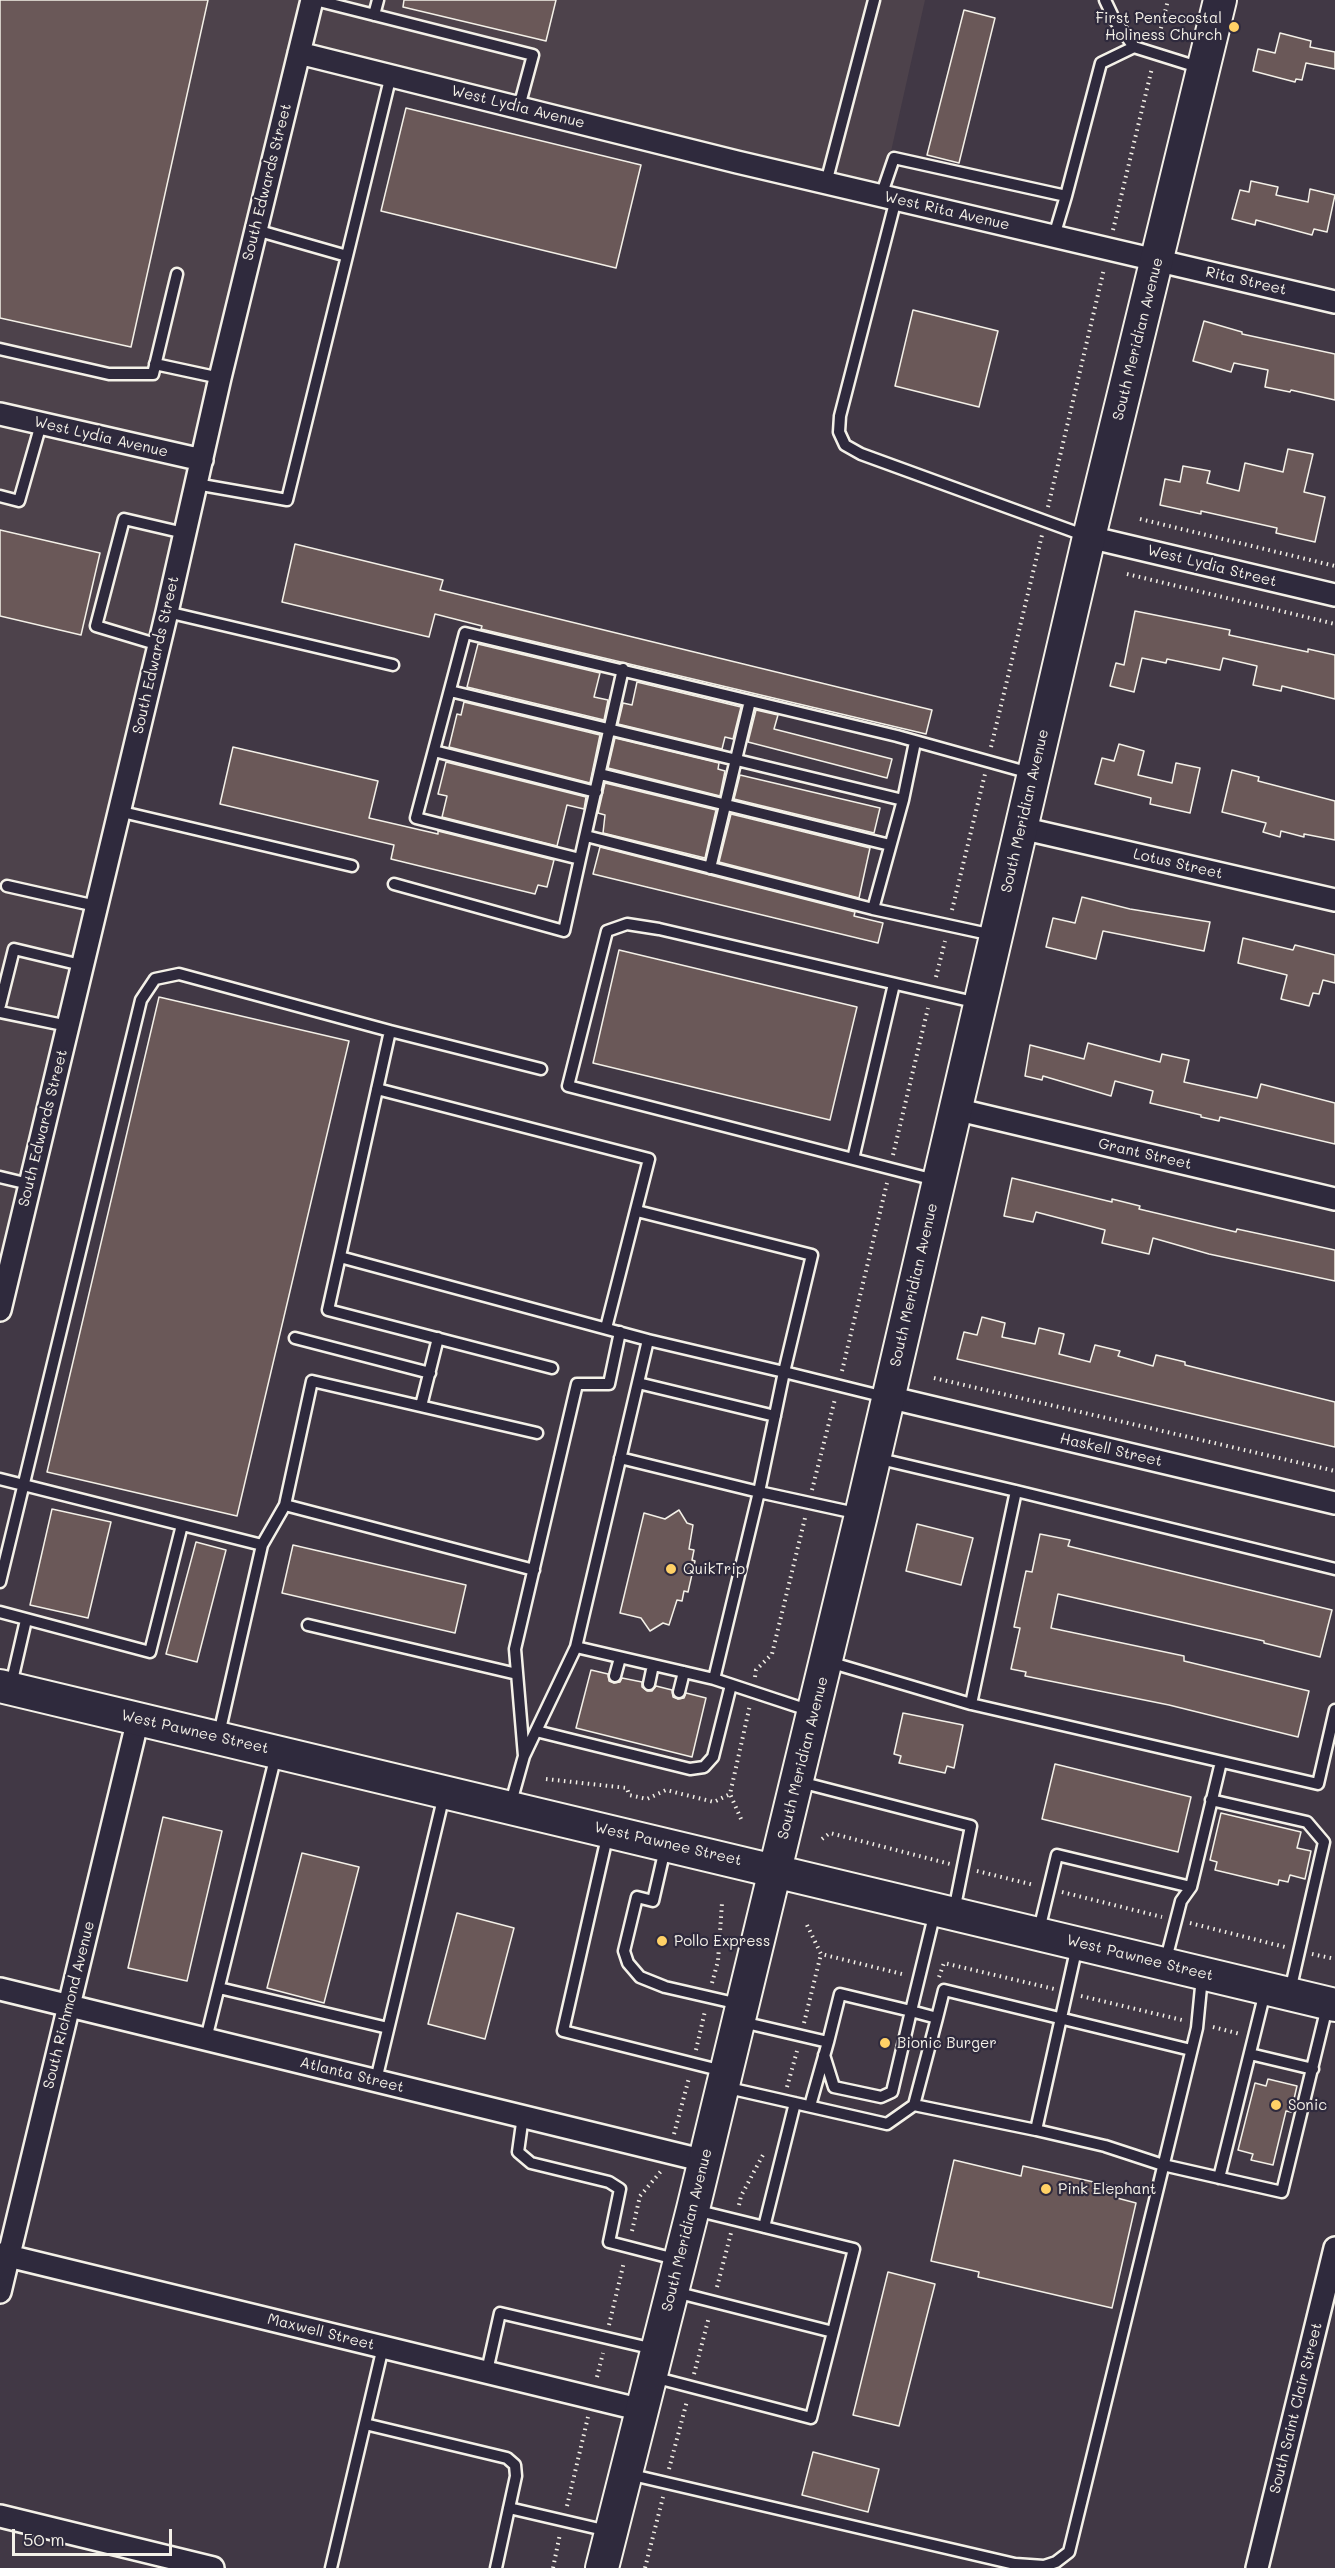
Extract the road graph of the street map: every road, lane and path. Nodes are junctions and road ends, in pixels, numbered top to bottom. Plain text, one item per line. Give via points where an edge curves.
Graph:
1 (314, 0) edge
2 (378, 0) edge
3 (874, 0) edge
4 (1105, 0) edge
5 (1220, 0) edge
6 (374, 15) junction
7 (1134, 47) junction
8 (299, 53) junction
9 (1204, 68) junction
10 (391, 75) junction
11 (519, 107) junction
12 (737, 162) joint
13 (826, 183) junction
14 (1066, 196) junction
15 (889, 197) junction
16 (256, 230) junction
17 (1054, 236) junction
18 (347, 256) junction
19 (1157, 261) junction
20 (177, 274) dead end
21 (1335, 302) edge
22 (0, 349) edge
23 (155, 364) junction
24 (220, 378) junction
25 (0, 414) edge
26 (41, 424) junction
27 (202, 460) junction
28 (196, 484) junction
29 (0, 496) edge
30 (1140, 519) dead end
31 (184, 533) junction
32 (1089, 537) junction
33 (1335, 566) edge
34 (1127, 574) dead end
35 (1335, 595) edge
36 (167, 612) junction
37 (1335, 624) edge
38 (159, 645) junction
39 (393, 665) dead end
40 (623, 669) junction
41 (450, 691) junction
42 (750, 701) junction
43 (610, 729) junction
44 (915, 742) junction
45 (434, 751) junction
46 (737, 760) junction
47 (600, 774) junction
48 (1034, 774) junction
49 (596, 792) junction
50 (903, 800) junction
51 (727, 805) junction
52 (118, 811) junction
53 (1021, 828) junction
54 (586, 836) junction
55 (890, 845) junction
56 (580, 859) junction
57 (352, 866) dead end
58 (710, 868) junction
59 (394, 884) dead end
60 (7, 886) dead end
61 (1335, 900) edge
62 (96, 906) junction
63 (873, 909) junction
64 (996, 935) junction
65 (81, 965) junction
66 (894, 984) junction
67 (980, 1004) junction
68 (0, 1005) edge
69 (0, 1012) edge
70 (68, 1026) junction
71 (390, 1031) junction
72 (541, 1069) dead end
73 (377, 1089) junction
74 (955, 1109) junction
75 (853, 1159) junction
76 (0, 1177) edge
77 (938, 1181) junction
78 (29, 1184) junction
79 (1335, 1199) edge
80 (637, 1211) junction
81 (7, 1252) edge
82 (340, 1257) junction
83 (0, 1310) edge
84 (606, 1328) junction
85 (620, 1332) junction
86 (295, 1338) dead end
87 (438, 1338) junction
88 (648, 1340) junction
89 (552, 1368) dead end
90 (784, 1372) junction
91 (429, 1374) junction
92 (934, 1378) dead end
93 (638, 1383) junction
94 (888, 1397) junction
95 (421, 1406) junction
96 (775, 1416) junction
97 (537, 1433) dead end
98 (620, 1458) junction
99 (874, 1458) junction
100 (1335, 1471) edge
101 (0, 1479) edge
102 (23, 1484) junction
103 (1016, 1491) junction
104 (759, 1492) junction
105 (1335, 1503) edge
106 (285, 1504) junction
107 (861, 1515) junction
108 (182, 1525) junction
109 (262, 1545) junction
110 (1335, 1569) edge
111 (534, 1570) junction
112 (0, 1582) edge
113 (0, 1612) edge
114 (26, 1620) junction
115 (308, 1625) dead end
116 (576, 1647) junction
117 (620, 1658) junction
118 (826, 1661) junction
119 (653, 1665) junction
120 (684, 1672) junction
121 (517, 1674) junction
122 (615, 1676) dead end
123 (714, 1679) junction
124 (649, 1684) dead end
125 (731, 1685) junction
126 (5, 1687) edge
127 (679, 1692) dead end
128 (971, 1704) junction
129 (1335, 1710) edge
130 (814, 1712) junction
131 (138, 1719) junction
132 (536, 1731) junction
133 (601, 1734) dead end
134 (219, 1738) junction
135 (634, 1743) dead end
136 (598, 1746) junction
137 (665, 1750) dead end
138 (277, 1751) junction
139 (631, 1754) junction
140 (524, 1756) junction
141 (662, 1762) junction
142 (1221, 1762) junction
143 (546, 1779) dead end
144 (797, 1781) junction
145 (445, 1792) junction
146 (730, 1794) dead end
147 (1211, 1800) junction
148 (510, 1807) junction
149 (609, 1830) junction
150 (822, 1839) dead end
151 (666, 1844) junction
152 (963, 1867) junction
153 (775, 1870) junction
154 (1191, 1887) junction
155 (1049, 1888) junction
156 (945, 1911) junction
157 (1176, 1920) junction
158 (1038, 1934) junction
159 (1078, 1943) junction
160 (1300, 1950) junction
161 (821, 1954) dead end
162 (1335, 1959) edge
163 (1165, 1964) junction
164 (1203, 1973) junction
165 (219, 1988) junction
166 (0, 1989) edge
167 (1278, 1992) junction
168 (1332, 2004) edge
169 (69, 2005) junction
170 (911, 2011) junction
171 (741, 2013) junction
172 (1061, 2017) junction
173 (937, 2018) junction
174 (388, 2028) junction
175 (801, 2035) junction
176 (206, 2039) junction
177 (828, 2042) junction
178 (1191, 2050) junction
179 (1250, 2054) junction
180 (824, 2055) junction
181 (1313, 2069) junction
182 (724, 2079) junction
183 (376, 2080) junction
184 (789, 2102) junction
185 (914, 2105) junction
186 (810, 2106) junction
187 (523, 2116) junction
188 (1036, 2130) junction
189 (766, 2150) dead end
190 (705, 2161) junction
191 (1163, 2165) junction
192 (1219, 2178) junction
193 (693, 2209) junction
194 (735, 2220) junction
195 (764, 2227) junction
196 (1335, 2248) edge
197 (4, 2255) edge
198 (680, 2260) junction
199 (672, 2291) junction
200 (0, 2292) edge
201 (713, 2302) junction
202 (833, 2332) junction
203 (383, 2347) junction
204 (654, 2363) junction
205 (487, 2371) junction
206 (691, 2387) junction
207 (642, 2410) junction
208 (365, 2424) junction
209 (626, 2473) junction
210 (666, 2483) junction
211 (509, 2508) junction
212 (0, 2516) edge
213 (611, 2532) junction
214 (213, 2568) edge
215 (331, 2568) edge
216 (496, 2568) edge
217 (602, 2568) edge
218 (645, 2568) edge
219 (1257, 2568) edge

1 - 6 lane
1 - 8 street, South Edwards Street
2 - 6 lane
3 - 13 lane
4 - 7 lane
5 - 9 main road, South Meridian Avenue
6 - 11 lane via 533,55
7 - 9 lane
7 - 14 lane via 1101,63
8 - 10 street, West Lydia Avenue
8 - 16 street, South Edwards Street
9 - 19 main road, South Meridian Avenue
10 - 11 street, West Lydia Avenue
10 - 18 lane
11 - 12 street, West Lydia Avenue
12 - 13 street, West Rita Avenue
13 - 15 street, West Rita Avenue
14 - 15 lane via 894,158
14 - 17 lane
15 - 17 street, West Rita Avenue
15 - 32 lane via 840,416 839,432 845,446
16 - 18 lane
16 - 24 street, South Edwards Street
17 - 19 street, West Rita Avenue
18 - 28 lane via 287,500
19 - 21 street, Rita Street
19 - 32 main road, South Meridian Avenue
20 - 23 lane
22 - 23 lane via 110,374 153,374
23 - 24 lane
24 - 27 street, South Edwards Street
25 - 26 street, West Lydia Avenue
26 - 27 street, West Lydia Avenue
26 - 29 lane via 20,501
27 - 28 street, South Edwards Street
28 - 31 street, South Edwards Street
30 - 33 path
31 - 36 street, South Edwards Street
31 - 38 lane via 124,519 96,626
32 - 35 street, West Lydia Street
32 - 48 main road, South Meridian Avenue
34 - 37 path
36 - 38 street, South Edwards Street
36 - 39 lane
38 - 52 street, South Edwards Street
40 - 41 lane via 465,633
40 - 42 lane
40 - 43 lane
41 - 43 lane
41 - 45 lane
42 - 44 lane
42 - 46 lane
43 - 46 lane
43 - 47 lane
44 - 48 lane
44 - 50 lane
45 - 49 lane
45 - 56 lane via 416,818
46 - 50 lane
46 - 51 lane
47 - 49 lane
47 - 51 lane
48 - 53 main road, South Meridian Avenue
49 - 54 lane
50 - 55 lane
51 - 55 lane
51 - 58 lane
52 - 57 lane
52 - 62 street, South Edwards Street
53 - 61 street, Lotus Street
53 - 64 main road, South Meridian Avenue
54 - 56 lane
54 - 58 lane
55 - 63 lane
56 - 59 lane via 564,931
58 - 63 lane
60 - 62 lane
62 - 65 street, South Edwards Street
63 - 64 lane
64 - 67 main road, South Meridian Avenue
65 - 68 lane via 14,949
65 - 70 street, South Edwards Street
66 - 67 lane
66 - 75 lane
66 - 75 lane via 627,924 607,931 568,1086
67 - 74 main road, South Meridian Avenue
69 - 70 lane
70 - 78 street, South Edwards Street
71 - 72 lane
71 - 73 lane
71 - 102 lane via 179,974 154,979 141,1000
73 - 80 lane via 649,1159
73 - 82 lane
74 - 77 main road, South Meridian Avenue
74 - 79 street, Grant Street
75 - 77 lane
76 - 78 lane
77 - 94 main road, South Meridian Avenue
78 - 81 street, South Edwards Street
80 - 84 lane
80 - 90 lane via 812,1255
81 - 83 street, South Edwards Street
82 - 84 lane
82 - 87 lane via 328,1310
84 - 85 lane
85 - 88 lane
85 - 111 lane via 609,1384 577,1384
86 - 91 lane
87 - 89 lane
87 - 91 lane
88 - 90 lane
88 - 93 lane
90 - 94 lane
90 - 96 lane
91 - 95 lane
92 - 100 path
93 - 96 lane
93 - 98 lane
94 - 99 main road, South Meridian Avenue
94 - 105 street, Haskell Street
95 - 97 lane
95 - 106 lane via 312,1381
96 - 104 lane
98 - 104 lane
98 - 116 lane
99 - 103 lane
99 - 107 main road, South Meridian Avenue
101 - 102 lane
102 - 108 lane
102 - 112 lane
103 - 110 lane
103 - 128 lane
104 - 107 lane
104 - 123 lane
106 - 109 lane
106 - 111 lane
107 - 118 main road, South Meridian Avenue
108 - 109 lane
108 - 114 lane via 150,1652
109 - 134 lane
111 - 121 lane via 515,1649
113 - 114 lane
114 - 126 lane
115 - 121 lane
116 - 117 lane
116 - 132 lane
117 - 119 lane
117 - 122 lane
118 - 128 lane
118 - 130 main road, South Meridian Avenue
119 - 120 lane
119 - 124 lane
120 - 123 lane
120 - 127 lane
121 - 140 lane
123 - 125 lane
125 - 130 lane
125 - 141 lane via 713,1757 704,1767 690,1769
126 - 131 main road, West Pawnee Street
128 - 142 lane
129 - 142 lane via 1318,1784
130 - 144 main road, South Meridian Avenue
131 - 134 main road, West Pawnee Street
131 - 169 street, South Richmond Avenue
132 - 136 lane
132 - 140 lane
133 - 136 lane
134 - 138 main road, West Pawnee Street
135 - 139 lane
136 - 139 lane
137 - 141 lane
138 - 145 main road, West Pawnee Street
138 - 165 lane
139 - 141 lane
140 - 148 lane
142 - 147 lane
143 - 146 path via 627,1788 629,1795 646,1799 666,1790 714,1802
144 - 152 lane via 971,1826
144 - 153 main road, South Meridian Avenue
145 - 148 main road, West Pawnee Street
145 - 174 lane
147 - 154 lane
147 - 160 lane via 1307,1822 1324,1842
148 - 149 main road, West Pawnee Street
149 - 151 main road, West Pawnee Street
149 - 182 lane via 563,2031
150 - 152 path via 830,1833
151 - 153 main road, West Pawnee Street
151 - 171 lane via 653,1901 637,1897 625,1956 640,1977
152 - 155 path
152 - 156 lane
153 - 156 main road, West Pawnee Street
153 - 171 main road, South Meridian Avenue
154 - 155 lane via 1057,1855
154 - 157 lane via 1181,1901
155 - 157 path
155 - 158 lane
156 - 158 main road, West Pawnee Street
156 - 170 lane
157 - 160 path
157 - 163 lane
158 - 159 main road, West Pawnee Street
159 - 163 main road, West Pawnee Street
159 - 172 lane
160 - 162 path
160 - 167 lane
161 - 175 path
163 - 164 main road, West Pawnee Street
164 - 167 main road, West Pawnee Street
164 - 178 lane
165 - 174 lane
165 - 176 lane
166 - 169 street, Atlanta Street
167 - 168 main road, West Pawnee Street
167 - 179 lane
168 - 181 lane
169 - 176 street, Atlanta Street
169 - 197 street, South Richmond Avenue
170 - 173 lane
170 - 177 lane via 840,1994
170 - 180 lane via 892,2092 880,2097 834,2087
171 - 175 lane
171 - 182 main road, South Meridian Avenue
172 - 173 lane via 944,1990
172 - 178 lane
172 - 188 lane
173 - 185 lane
174 - 183 lane
175 - 177 lane
175 - 184 path
176 - 183 street, Atlanta Street
177 - 180 lane
178 - 191 lane
179 - 181 lane
179 - 192 lane
180 - 186 lane
181 - 192 lane via 1282,2192
182 - 184 lane
182 - 190 main road, South Meridian Avenue
183 - 187 street, Atlanta Street
184 - 186 lane
184 - 195 lane
185 - 186 lane via 887,2124
185 - 188 lane
187 - 190 street, Atlanta Street
187 - 198 lane via 518,2152 531,2163 609,2182 620,2189 609,2242
188 - 191 lane
189 - 194 path via 741,2196
190 - 193 main road, South Meridian Avenue
191 - 192 lane
191 - 210 lane via 1069,2552 1056,2562 1044,2566 1015,2564
193 - 194 lane
193 - 198 main road, South Meridian Avenue
194 - 195 lane
194 - 201 path
195 - 202 lane via 854,2249
196 - 219 street, South Saint Clair Street
197 - 200 street, South Richmond Avenue
197 - 203 street, Maxwell Street
198 - 199 main road, South Meridian Avenue
199 - 201 lane
199 - 204 main road, South Meridian Avenue
201 - 202 lane
201 - 206 path
202 - 206 lane via 811,2418
203 - 205 street, Maxwell Street
203 - 208 lane
204 - 205 lane via 500,2313
204 - 206 lane
204 - 207 main road, South Meridian Avenue
205 - 207 street, Maxwell Street
206 - 210 path
207 - 209 main road, South Meridian Avenue
208 - 211 lane via 507,2458 515,2465 516,2476
208 - 215 lane
209 - 210 lane
209 - 213 main road, South Meridian Avenue
210 - 218 path
211 - 213 lane
211 - 216 lane
212 - 214 street
213 - 217 main road, South Meridian Avenue

